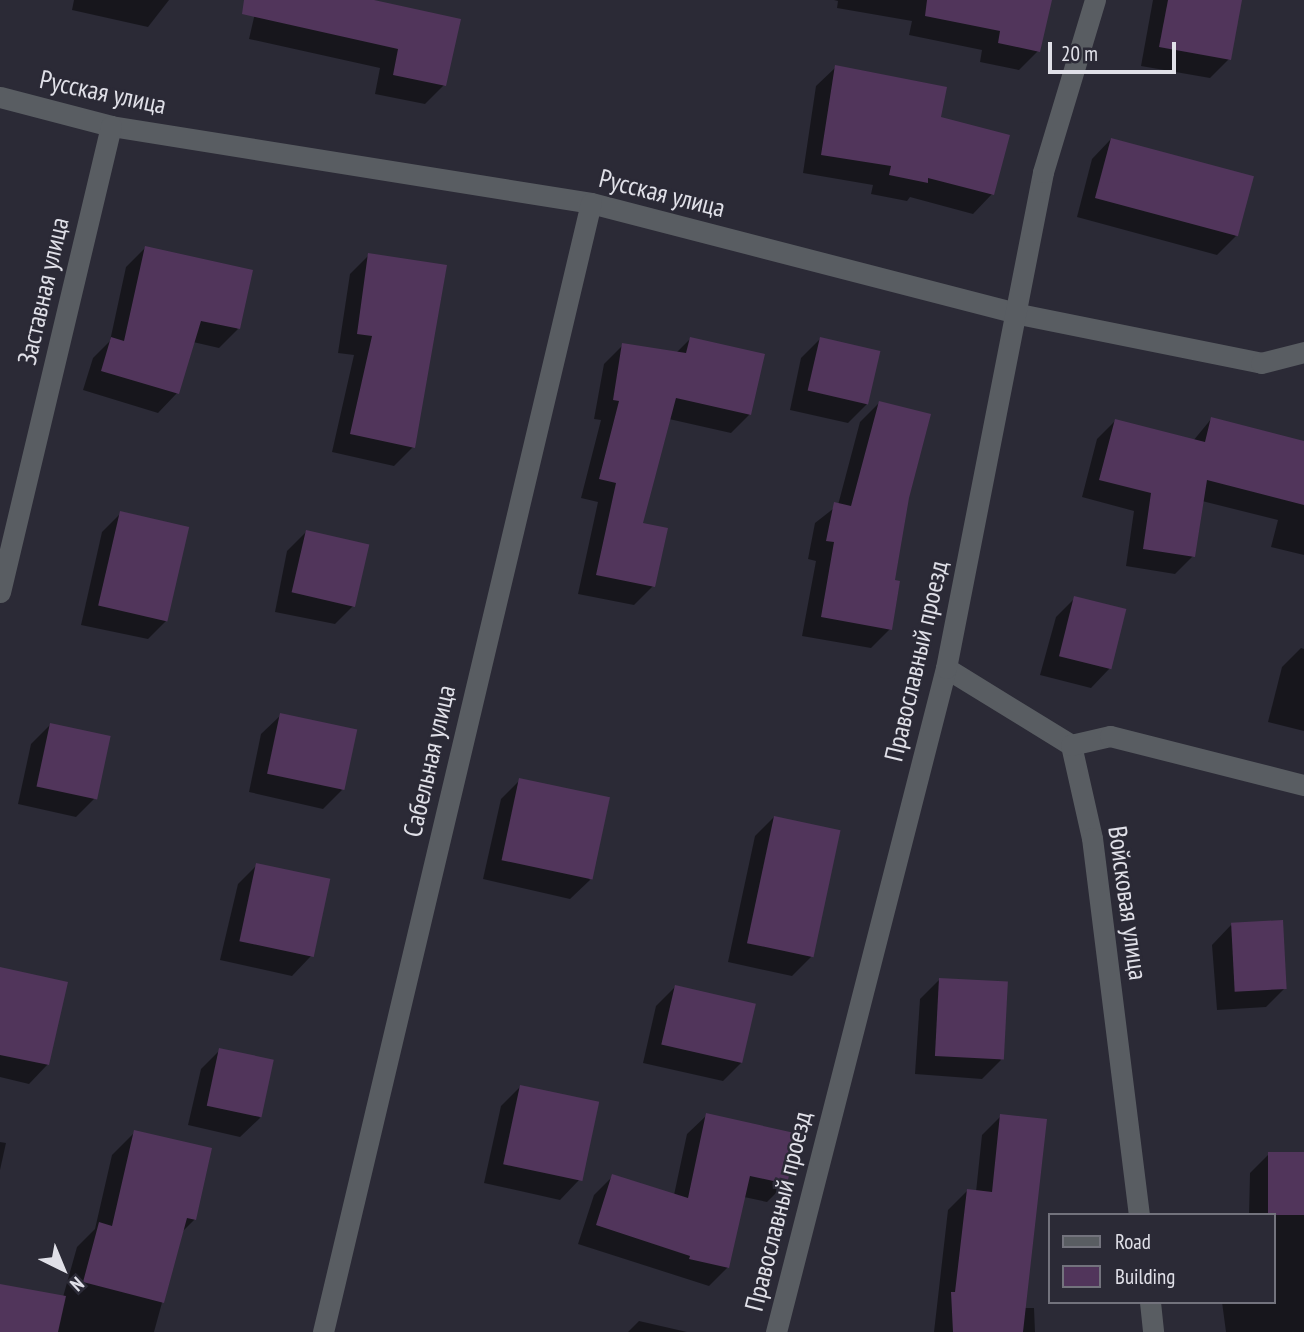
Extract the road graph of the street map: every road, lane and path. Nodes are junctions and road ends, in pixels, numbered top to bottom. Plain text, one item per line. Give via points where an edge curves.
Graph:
1 (1095, 0) edge
2 (0, 97) edge
3 (111, 126) junction
4 (591, 203) junction
5 (1019, 314) junction
6 (1304, 352) edge
7 (0, 592) edge
8 (946, 668) junction
9 (1071, 745) junction
10 (1304, 785) edge
11 (1139, 1213) edge
12 (1150, 1304) edge
13 (323, 1332) edge
14 (776, 1332) edge
15 (1153, 1332) edge

1 - 5 street, Православный проезд via 1043,172
2 - 3 street, Русская улица
3 - 4 street, Русская улица
3 - 7 street, Заставная улица
4 - 5 street, Русская улица
4 - 13 street, Сабельная улица
5 - 6 street, Русская улица via 1261,363
5 - 8 street, Православный проезд
8 - 9 street
8 - 14 street, Православный проезд
9 - 10 street via 1110,736
9 - 11 street, Войсковая улица via 1093,838
12 - 15 street

